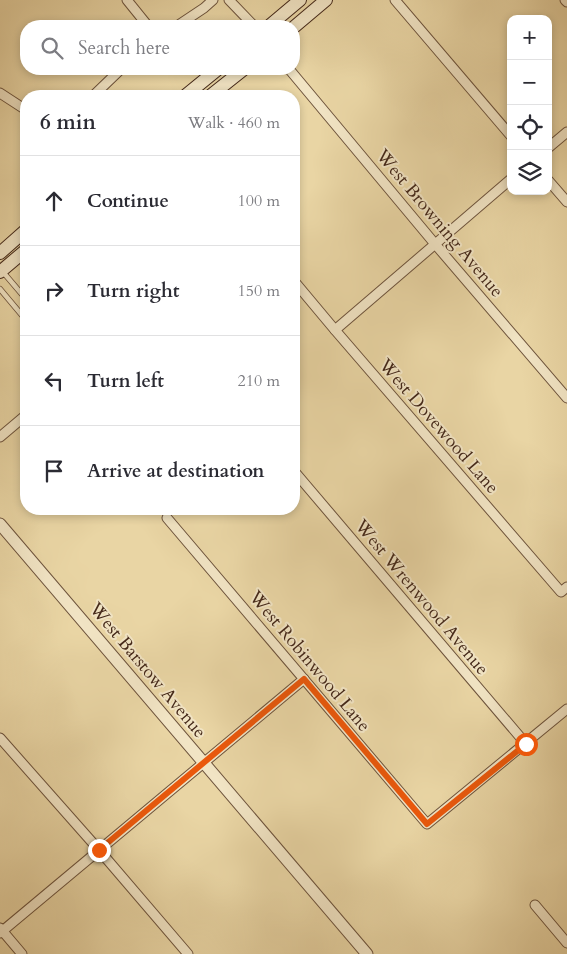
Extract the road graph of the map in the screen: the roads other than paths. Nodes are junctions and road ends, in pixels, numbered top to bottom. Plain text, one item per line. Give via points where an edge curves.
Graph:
1 (127, 0) edge
2 (213, 0) edge
3 (229, 0) edge
4 (300, 0) edge
5 (326, 0) edge
6 (395, 0) edge
7 (143, 20) edge
8 (186, 20) edge
9 (248, 20) edge
10 (276, 20) edge
11 (300, 22) edge
12 (115, 75) edge
13 (211, 75) edge
14 (236, 75) edge
15 (294, 75) edge
16 (99, 90) edge
17 (192, 90) edge
18 (218, 90) edge
19 (0, 93) edge
20 (20, 106) edge
21 (507, 131) edge
22 (567, 132) edge
23 (552, 145) edge
24 (507, 183) edge
25 (552, 185) edge
26 (567, 202) edge
27 (20, 234) edge
28 (435, 244) junction
29 (2, 248) edge
30 (20, 255) edge
31 (1, 271) edge
32 (300, 288) edge
33 (0, 289) edge
34 (20, 292) edge
35 (20, 313) edge
36 (334, 330) junction
37 (567, 398) edge
38 (20, 420) edge
39 (0, 437) edge
40 (300, 478) edge
41 (167, 518) dead end
42 (0, 524) edge
43 (564, 590) edge
44 (304, 679) junction
45 (567, 709) edge
46 (0, 738) edge
47 (526, 744) junction
48 (204, 763) junction
49 (99, 850) junction
50 (535, 905) dead end
51 (1, 931) edge
52 (567, 943) edge
53 (22, 954) edge
54 (188, 954) edge
55 (367, 954) edge

1 - 7 street
2 - 8 street
3 - 9 street
4 - 10 main road
5 - 11 main road
6 - 21 street
12 - 16 street
13 - 17 main road
14 - 18 main road
15 - 28 street, West Browning Avenue
19 - 20 street
22 - 23 street
24 - 28 street
25 - 26 street
27 - 29 main road
28 - 36 street
28 - 37 street, West Browning Avenue
30 - 31 main road
31 - 34 lane
32 - 36 street, West Dovewood Lane
33 - 35 lane
36 - 43 street, West Dovewood Lane
38 - 39 street
40 - 47 street, West Wrenwood Avenue
41 - 44 street, West Robinwood Lane
42 - 48 street, West Barstow Avenue
44 - 47 street, West Robinwood Lane via 427,824
44 - 48 street
45 - 47 street
46 - 49 street
48 - 49 street
48 - 55 street, West Barstow Avenue
49 - 51 street
49 - 54 street
50 - 52 street
51 - 53 street

